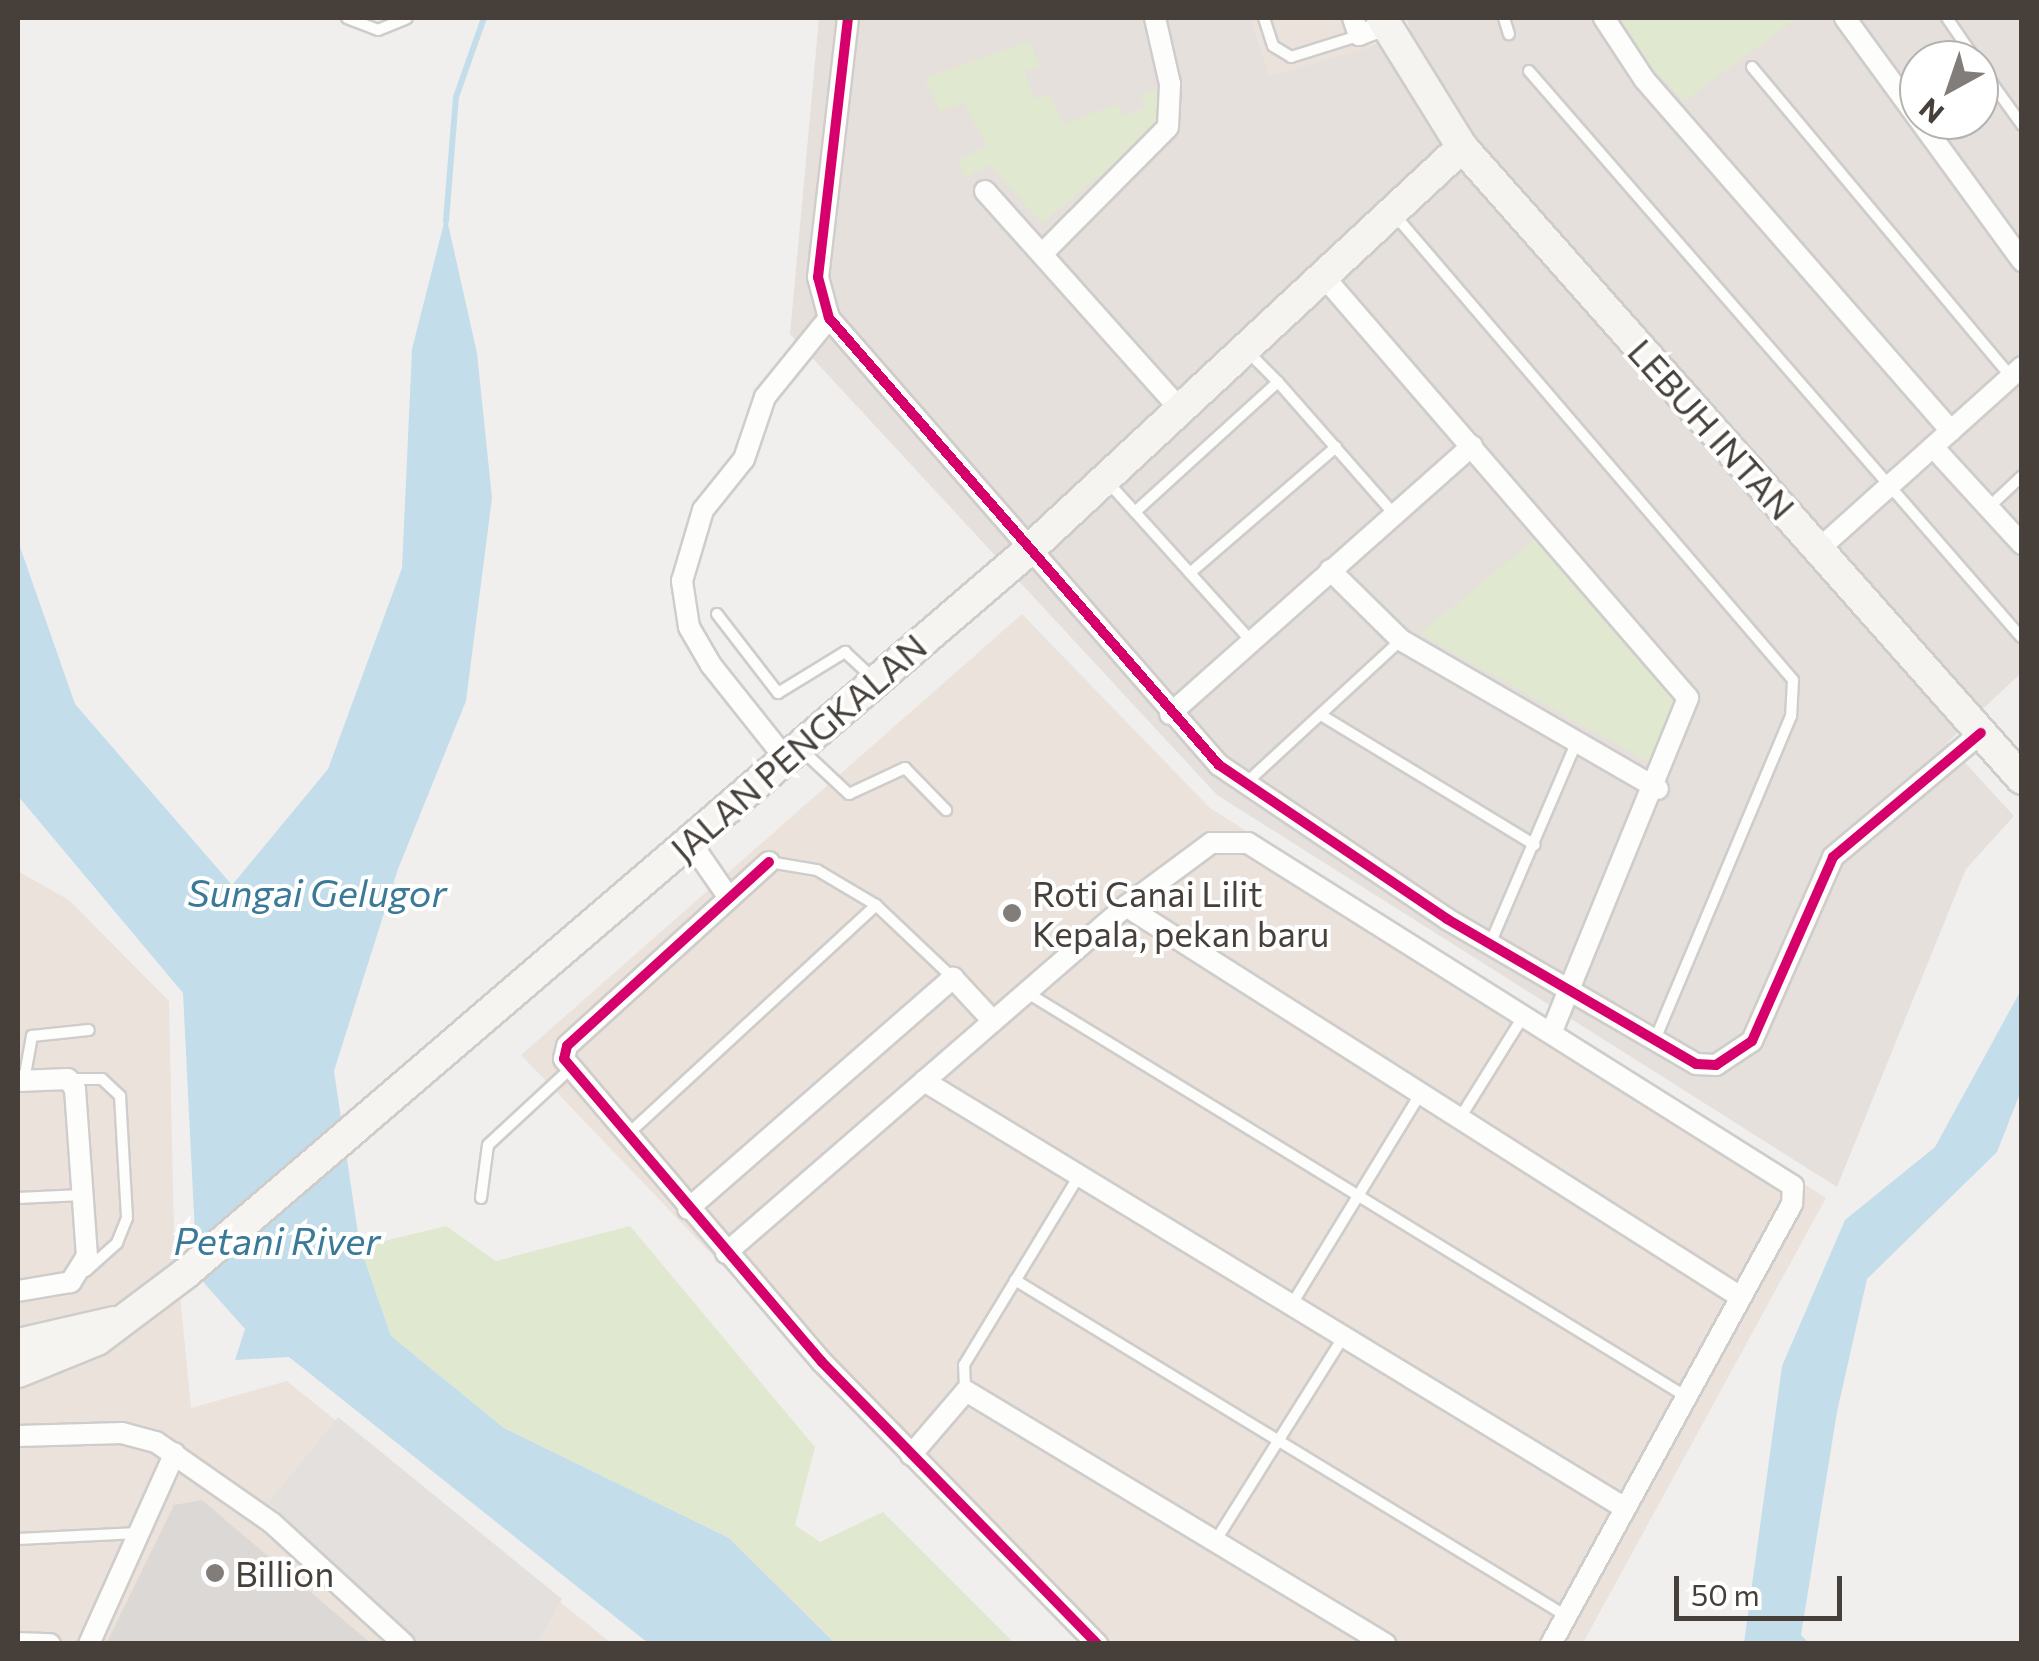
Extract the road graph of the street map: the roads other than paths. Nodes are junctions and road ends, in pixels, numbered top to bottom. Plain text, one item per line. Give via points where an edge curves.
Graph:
1 (347, 18) edge
2 (407, 18) edge
3 (848, 18) edge
4 (1154, 18) edge
5 (1264, 18) edge
6 (1504, 18) edge
7 (1604, 18) edge
8 (1845, 18) edge
9 (1947, 18) edge
10 (1377, 23) edge
11 (1509, 34) dead end
12 (1962, 40) edge
13 (1752, 68) dead end
14 (1529, 72) dead end
15 (1999, 93) edge
16 (2022, 125) edge
17 (1462, 147) junction
18 (985, 191) dead end
19 (1393, 213) junction
20 (1043, 254) junction
21 (2022, 261) edge
22 (1325, 278) junction
23 (830, 318) junction
24 (1246, 350) junction
25 (2016, 372) edge
26 (1278, 382) junction
27 (1181, 410) junction
28 (1951, 431) junction
29 (1472, 446) junction
30 (1336, 447) junction
31 (1933, 447) junction
32 (2022, 476) edge
33 (1106, 480) junction
34 (1891, 484) junction
35 (1988, 508) junction
36 (1135, 512) junction
37 (1393, 513) junction
38 (2022, 544) edge
39 (1028, 550) junction
40 (1818, 550) junction
41 (1330, 570) junction
42 (1190, 573) junction
43 (717, 614) dead end
44 (2021, 638) edge
45 (1401, 640) junction
46 (1251, 642) junction
47 (876, 681) junction
48 (1170, 714) junction
49 (1320, 715) junction
50 (1981, 733) junction
51 (1576, 743) junction
52 (792, 752) junction
53 (2022, 779) edge
54 (1242, 787) junction
55 (1658, 789) junction
56 (946, 810) dead end
57 (689, 840) junction
58 (1535, 845) junction
59 (769, 862) joint
60 (729, 898) junction
61 (876, 905) junction
62 (1126, 906) junction
63 (1490, 944) junction
64 (953, 978) junction
65 (1026, 992) junction
66 (1572, 995) junction
67 (1524, 1014) junction
68 (992, 1022) junction
69 (89, 1030) dead end
70 (1552, 1032) junction
71 (1654, 1041) junction
72 (570, 1070) junction
73 (68, 1079) junction
74 (21, 1081) edge
75 (924, 1081) junction
76 (1420, 1093) junction
77 (1460, 1118) junction
78 (626, 1136) junction
79 (1080, 1175) junction
80 (83, 1195) junction
81 (18, 1198) edge
82 (480, 1198) dead end
83 (1357, 1198) junction
84 (688, 1209) junction
85 (726, 1254) junction
86 (86, 1272) junction
87 (1016, 1280) junction
88 (18, 1291) edge
89 (1739, 1296) junction
90 (1292, 1304) junction
91 (114, 1322) junction
92 (1344, 1336) junction
93 (18, 1344) edge
94 (18, 1372) edge
95 (966, 1391) junction
96 (1685, 1396) junction
97 (18, 1436) edge
98 (1277, 1440) junction
99 (176, 1453) junction
100 (911, 1455) junction
101 (1625, 1508) junction
102 (139, 1534) junction
103 (18, 1539) edge
104 (1216, 1540) junction
105 (1566, 1616) junction
106 (18, 1643) edge
107 (50, 1644) edge
108 (89, 1644) edge
109 (404, 1644) edge
110 (1096, 1644) edge
111 (1386, 1644) edge
112 (1551, 1644) edge

1 - 2 lane via 378,30
3 - 23 street via 818,277
4 - 20 street via 1170,84 1168,127
5 - 10 lane via 1273,46 1291,58
6 - 11 lane
7 - 28 street via 1644,79
8 - 21 street
9 - 12 lane
10 - 17 main road, LEBUH INTAN
13 - 25 lane
14 - 34 lane
15 - 16 lane
17 - 19 main road, JALAN PENGKALAN
17 - 40 main road, LEBUH INTAN
18 - 20 street
19 - 22 main road, JALAN PENGKALAN
19 - 71 lane via 1793,680 1791,716
20 - 27 street
22 - 24 main road, JALAN PENGKALAN
22 - 29 street
23 - 39 street
23 - 52 street via 765,397 744,459 703,510 682,581 689,627 711,664
24 - 26 lane
24 - 27 main road, JALAN PENGKALAN
25 - 28 street
26 - 30 lane
26 - 36 lane
27 - 33 main road, JALAN PENGKALAN
28 - 31 street
29 - 37 street
29 - 55 street via 1683,686 1689,711
30 - 37 lane
30 - 42 lane
31 - 34 street
31 - 35 street
32 - 35 lane
33 - 36 lane
33 - 39 main road, JALAN PENGKALAN
34 - 40 street
34 - 44 lane
35 - 38 street
36 - 42 lane
37 - 41 street
39 - 47 main road, JALAN PENGKALAN
39 - 48 street
40 - 50 main road, LEBUH INTAN
41 - 45 street
41 - 46 street
42 - 46 lane
43 - 47 lane via 778,694 846,652
45 - 49 lane
45 - 51 street
46 - 48 street
47 - 52 main road, JALAN PENGKALAN
48 - 54 street
49 - 54 lane
49 - 58 lane
50 - 53 main road, LEBUH INTAN
50 - 71 street via 1833,856 1737,1056 1696,1064
51 - 55 street
51 - 58 lane
52 - 56 lane via 849,794 905,768
52 - 57 main road, JALAN PENGKALAN
54 - 63 street
55 - 66 street
57 - 60 street
57 - 91 main road, JALAN PENGKALAN via 186,1273
58 - 63 lane
59 - 60 street
59 - 61 lane via 817,870
60 - 72 street via 567,1046
61 - 64 lane
61 - 78 lane
62 - 65 street
62 - 67 street via 1228,837
62 - 76 street
63 - 66 street
64 - 68 street
64 - 84 street
65 - 68 street
65 - 83 lane
66 - 70 street
66 - 71 street
67 - 70 street
67 - 77 lane
68 - 75 street
69 - 74 lane via 32,1036
70 - 89 street via 1793,1186 1792,1204
72 - 78 street
72 - 82 lane via 488,1145
73 - 74 street
73 - 80 street
73 - 86 lane via 102,1078 120,1096 127,1218 117,1243
75 - 79 street
75 - 85 street
76 - 77 street
76 - 83 lane
77 - 89 street
78 - 84 street
79 - 87 lane
79 - 90 street
80 - 81 lane
80 - 86 street
83 - 90 lane
83 - 96 lane
84 - 85 street
85 - 100 street
86 - 88 street via 58,1287
87 - 95 lane via 964,1365
87 - 98 lane
89 - 96 street
90 - 92 street
91 - 93 main road, JALAN PENGKALAN
91 - 94 main road, JALAN PENGKALAN via 64,1358
92 - 98 lane
92 - 101 street
95 - 100 street
95 - 104 street
96 - 101 street
97 - 99 street via 122,1433
98 - 104 lane
98 - 105 lane
99 - 102 street
99 - 109 street via 272,1523
100 - 110 street
101 - 105 street
102 - 103 lane
102 - 108 street
104 - 111 street
105 - 112 street
106 - 107 street

